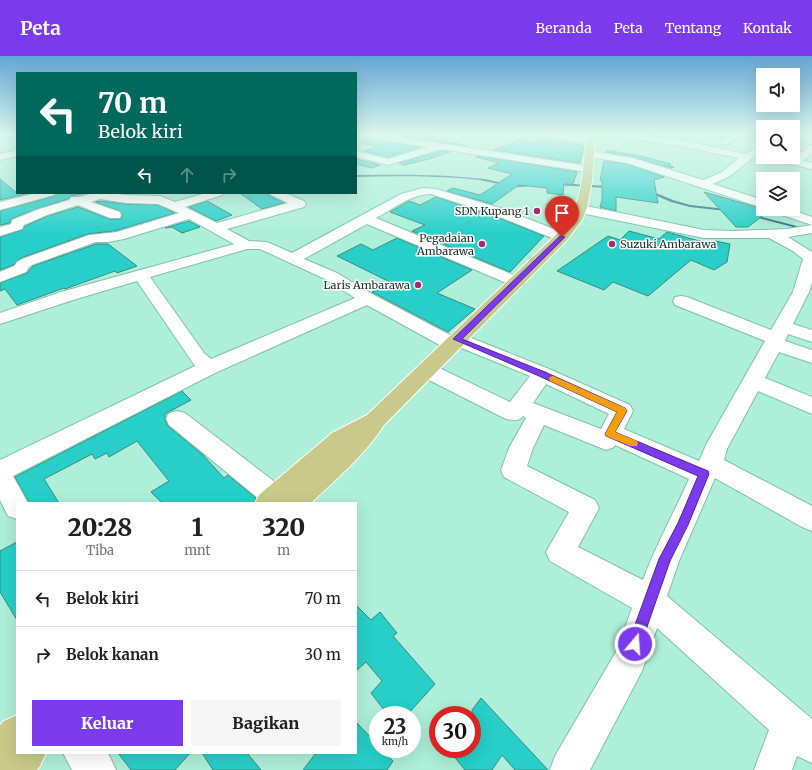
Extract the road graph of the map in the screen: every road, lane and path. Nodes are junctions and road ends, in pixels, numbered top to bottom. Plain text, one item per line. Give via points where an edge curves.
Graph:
1 (588, 168) edge
2 (655, 168) edge
3 (733, 168) edge
4 (704, 184) junction
5 (46, 194) edge
6 (60, 194) edge
7 (215, 194) edge
8 (277, 194) edge
9 (256, 201) dead end
10 (79, 202) junction
11 (756, 202) edge
12 (0, 206) edge
13 (176, 206) junction
14 (581, 209) junction
15 (272, 213) junction
16 (190, 214) junction
17 (115, 215) dead end
18 (797, 216) edge
19 (367, 218) junction
20 (812, 221) edge
21 (217, 228) junction
22 (812, 228) edge
23 (0, 232) edge
24 (771, 233) junction
25 (562, 237) junction
26 (246, 245) junction
27 (809, 254) edge
28 (293, 259) junction
29 (141, 275) junction
30 (0, 277) edge
31 (517, 282) junction
32 (368, 299) junction
33 (681, 302) dead end
34 (0, 319) edge
35 (812, 326) edge
36 (781, 332) junction
37 (812, 336) edge
38 (455, 341) junction
39 (812, 357) edge
40 (208, 368) junction
41 (426, 370) junction
42 (542, 374) junction
43 (753, 381) junction
44 (529, 410) junction
45 (810, 412) edge
46 (177, 419) dead end
47 (610, 434) junction
48 (707, 469) junction
49 (0, 470) edge
50 (0, 474) edge
51 (279, 501) edge
52 (16, 506) edge
53 (812, 519) edge
54 (649, 600) junction
55 (801, 734) edge
56 (16, 735) edge
57 (0, 751) edge
58 (26, 754) edge
59 (83, 754) edge
60 (10, 770) edge
61 (97, 770) edge
62 (569, 770) edge
63 (773, 770) edge

1 - 14 main road
2 - 4 street
3 - 4 street
4 - 11 street
5 - 12 street
6 - 10 street
7 - 13 street
8 - 15 street via 308,210 284,219
9 - 15 street
10 - 13 street via 104,195 126,199 160,200
10 - 17 street
10 - 23 street via 43,212
13 - 16 street
14 - 24 street via 704,234
14 - 25 main road
15 - 21 street
16 - 21 street
16 - 30 street via 119,236 94,238 27,262 17,271
18 - 20 street
19 - 25 street via 415,193 432,191 498,212
19 - 28 street
19 - 31 street
21 - 26 street
22 - 24 street
24 - 27 street
25 - 31 main road
26 - 28 street via 262,245
26 - 29 street
27 - 36 street via 809,268 801,292
28 - 32 street via 331,276
29 - 34 street via 60,298
29 - 40 street via 197,357
31 - 38 main road
32 - 38 street
32 - 40 street
33 - 36 street
35 - 36 street
36 - 37 street
36 - 39 street
36 - 43 street
38 - 41 main road
38 - 42 street
40 - 49 street
41 - 44 street via 514,413
41 - 51 main road via 376,418 353,449
42 - 44 street
42 - 47 street via 622,411
43 - 45 street
43 - 48 street via 715,449
44 - 47 street via 606,441
44 - 54 street via 521,448 513,470 586,508 560,552
46 - 51 street
47 - 48 street
48 - 53 street
48 - 54 street
50 - 52 street
54 - 55 street
54 - 62 street via 630,659
55 - 63 street
56 - 57 main road
58 - 60 main road
59 - 61 street

